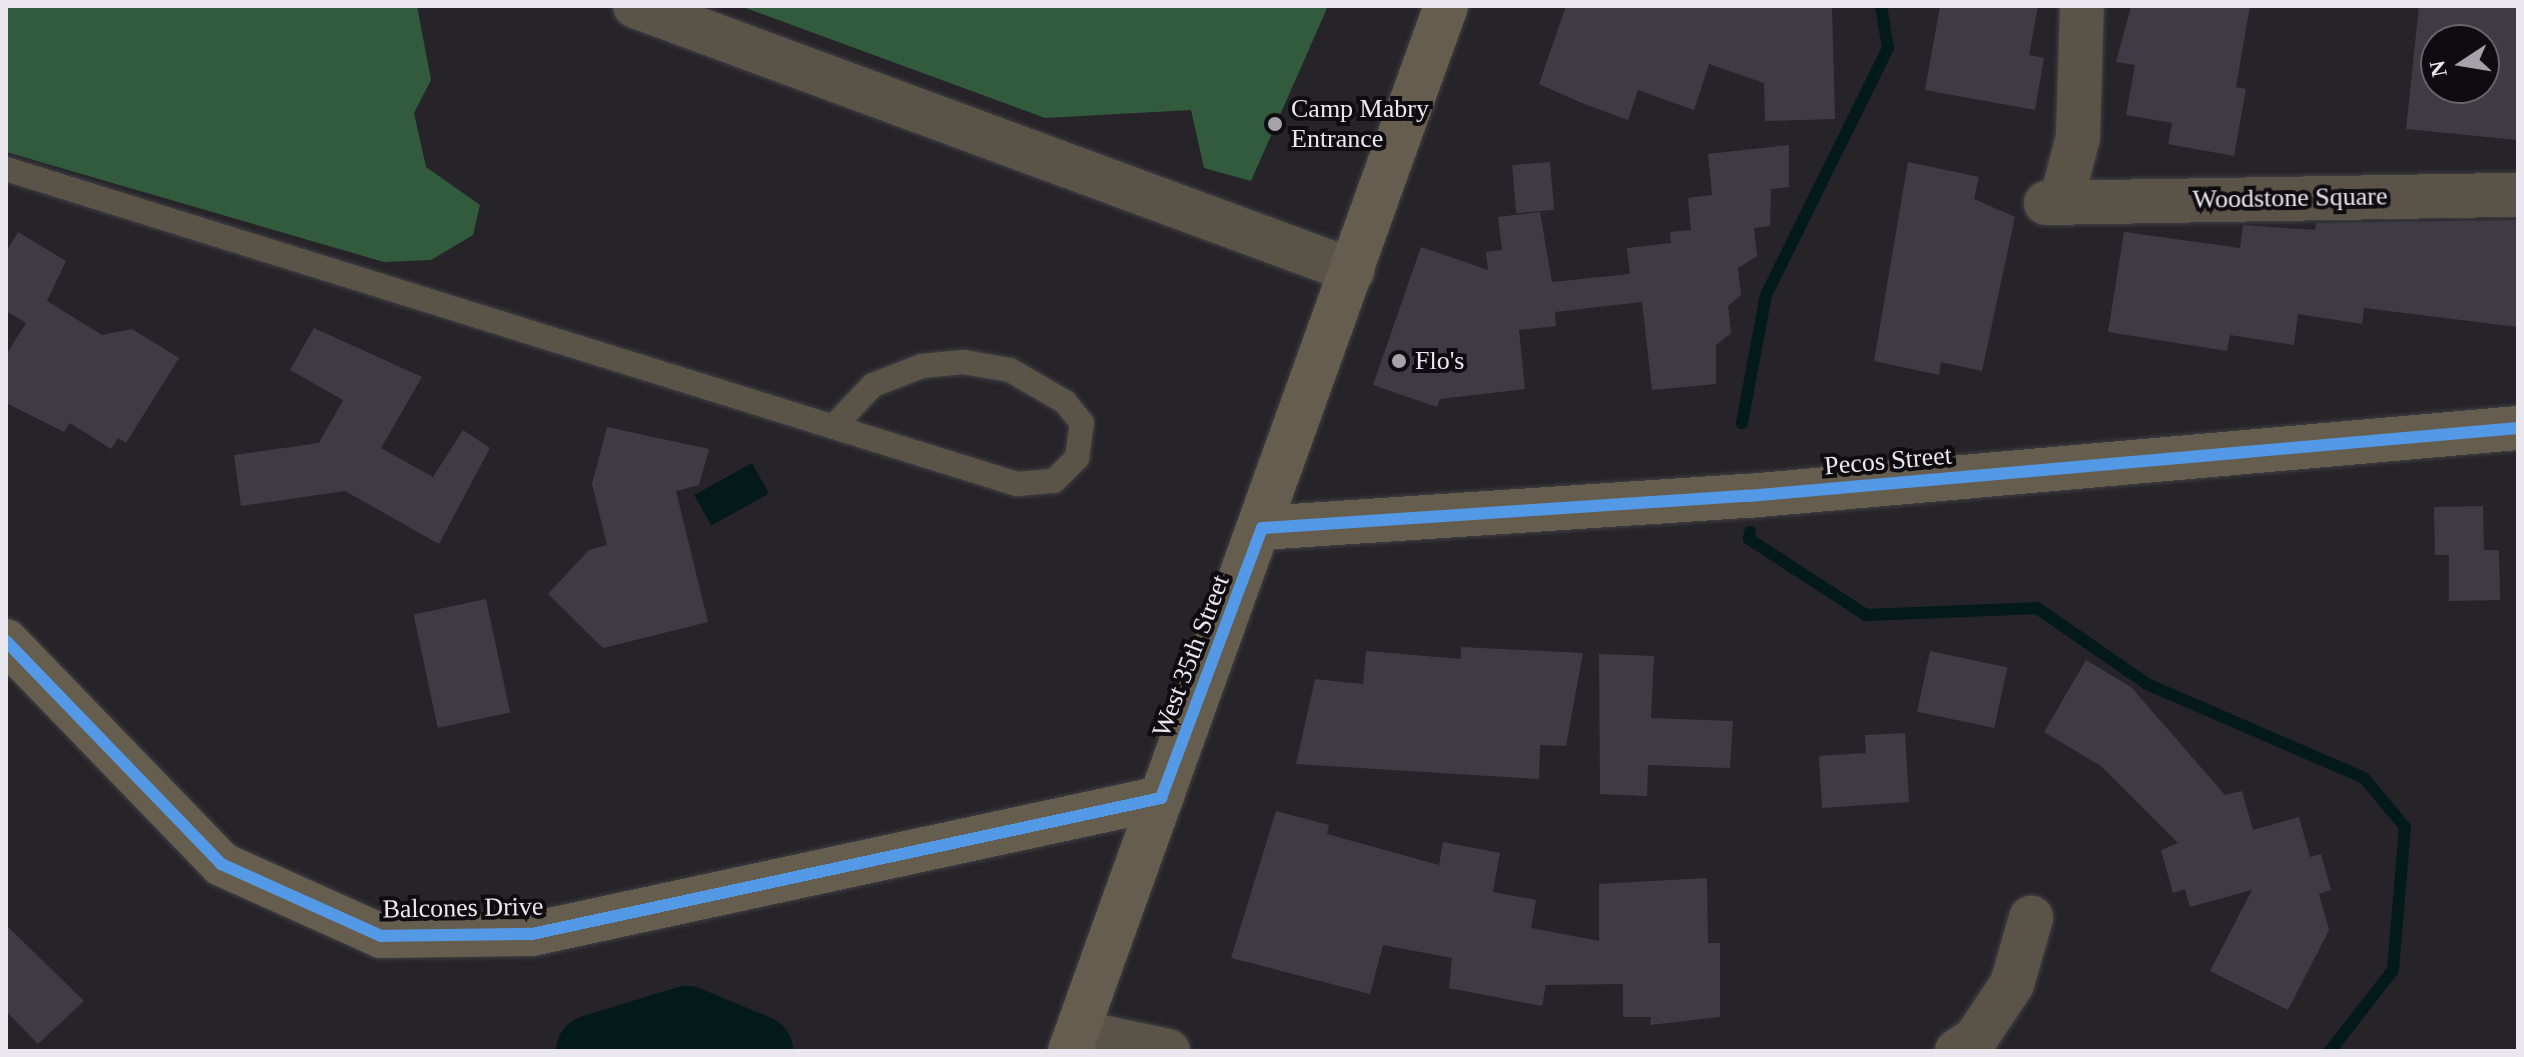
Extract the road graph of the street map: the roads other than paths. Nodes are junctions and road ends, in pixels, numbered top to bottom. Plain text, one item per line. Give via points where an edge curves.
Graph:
1 (635, 6) edge
2 (1446, 6) edge
3 (2082, 6) edge
4 (6, 169) edge
5 (2518, 195) edge
6 (1353, 271) junction
7 (834, 426) junction
8 (2518, 428) edge
9 (1262, 528) junction
10 (6, 641) edge
11 (1161, 798) junction
12 (2031, 918) dead end
13 (1074, 1041) edge
14 (1168, 1051) edge
15 (1957, 1051) edge

1 - 6 street
2 - 6 street, West 35th Street
3 - 5 street, Woodstone Square via 2078,137 2053,203
4 - 7 lane
6 - 9 street, West 35th Street
7 - 7 lane via 873,385 922,366 963,362 1010,370 1065,402 1082,423 1077,458 1054,481 1017,484
8 - 9 street, Pecos Street via 1748,496
9 - 11 street, West 35th Street
10 - 11 street, Balcones Drive via 221,864 381,936 532,934
11 - 13 street, West 35th Street
12 - 15 street via 2012,984 1976,1038
13 - 14 street

